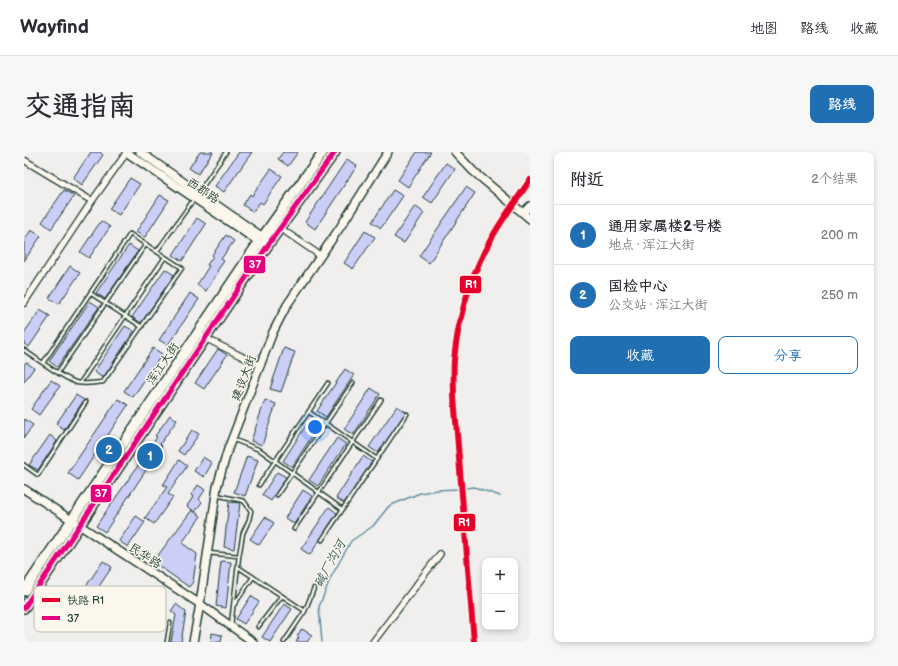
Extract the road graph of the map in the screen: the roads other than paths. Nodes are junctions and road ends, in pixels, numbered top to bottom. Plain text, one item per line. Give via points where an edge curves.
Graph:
1 (127, 152) edge
2 (140, 152) edge
3 (226, 152) edge
4 (323, 152) edge
5 (335, 152) edge
6 (388, 152) edge
7 (455, 152) edge
8 (24, 160) edge
9 (197, 196) junction
10 (92, 201) junction
11 (530, 206) edge
12 (524, 213) junction
13 (530, 219) edge
14 (280, 228) junction
15 (265, 242) junction
16 (146, 244) junction
17 (157, 251) junction
18 (321, 256) junction
19 (165, 257) junction
20 (90, 294) junction
21 (24, 303) edge
22 (105, 304) junction
23 (124, 316) junction
24 (142, 327) junction
25 (202, 336) junction
26 (24, 350) edge
27 (43, 363) junction
28 (261, 366) junction
29 (58, 372) junction
30 (353, 382) dead end
31 (80, 383) junction
32 (328, 383) dead end
33 (381, 400) dead end
34 (86, 402) dead end
35 (309, 412) junction
36 (407, 414) dead end
37 (325, 423) junction
38 (232, 438) junction
39 (353, 442) junction
40 (377, 459) junction
41 (275, 461) junction
42 (24, 465) edge
43 (291, 473) junction
44 (259, 485) dead end
45 (24, 489) edge
46 (318, 492) junction
47 (216, 495) junction
48 (277, 495) dead end
49 (342, 509) junction
50 (75, 524) junction
51 (294, 529) dead end
52 (322, 540) dead end
53 (208, 552) junction
54 (440, 554) dead end
55 (239, 556) junction
56 (238, 568) junction
57 (253, 578) junction
58 (37, 586) edge
59 (314, 588) dead end
60 (24, 591) edge
61 (34, 592) edge
62 (282, 596) junction
63 (200, 604) junction
64 (233, 606) junction
65 (24, 608) edge
66 (305, 611) junction
67 (170, 623) dead end
68 (230, 626) junction
69 (258, 627) dead end
70 (167, 642) edge
71 (193, 642) edge
72 (253, 642) edge
73 (284, 642) edge
74 (372, 642) edge

1 - 9 street, 西郡路
1 - 10 street
2 - 9 street, 西郡路
3 - 9 lane
4 - 15 main road, 浑江大街
5 - 14 main road
6 - 18 street, 建设大街
7 - 12 street via 473,171
8 - 10 street
9 - 15 street, 西郡路
9 - 17 lane
10 - 21 street
11 - 12 street
12 - 13 street
14 - 15 main road
14 - 18 street
15 - 25 main road, 浑江大街
16 - 17 lane
16 - 20 lane via 130,234
16 - 22 lane
17 - 19 lane
18 - 28 street, 建设大街 via 287,305 273,332
19 - 23 lane
19 - 24 lane via 182,268
20 - 22 lane
20 - 27 lane
22 - 23 lane
22 - 29 lane
23 - 24 lane
23 - 31 lane
24 - 31 lane via 104,382
25 - 28 street
25 - 50 main road, 浑江大街
26 - 27 lane
27 - 29 lane
28 - 38 street, 建设大街
29 - 31 lane
30 - 37 lane
32 - 35 lane
33 - 39 lane
34 - 42 lane via 38,475
35 - 37 lane
35 - 41 lane
36 - 40 lane
37 - 39 lane
37 - 43 lane
38 - 41 lane via 260,450
38 - 47 street, 建设大街
39 - 40 lane
39 - 46 lane
40 - 49 lane
41 - 43 lane
41 - 44 lane
43 - 46 lane
43 - 48 lane
45 - 50 street, 民华路
46 - 49 lane
46 - 51 lane
47 - 53 street, 建设大街
47 - 55 lane via 244,501 251,511
49 - 52 lane
50 - 58 main road
50 - 60 main road, 浑江大街
50 - 63 street, 民华路
53 - 55 lane
53 - 63 street, 建设大街
54 - 74 street
55 - 56 lane
56 - 57 lane
56 - 64 lane
57 - 62 lane
57 - 64 lane
59 - 66 lane
61 - 65 main road
62 - 66 lane
62 - 69 lane
63 - 68 street, 民华路
63 - 71 street, 建设大街
64 - 68 lane
66 - 73 lane
67 - 70 lane
68 - 72 street, 民华路

